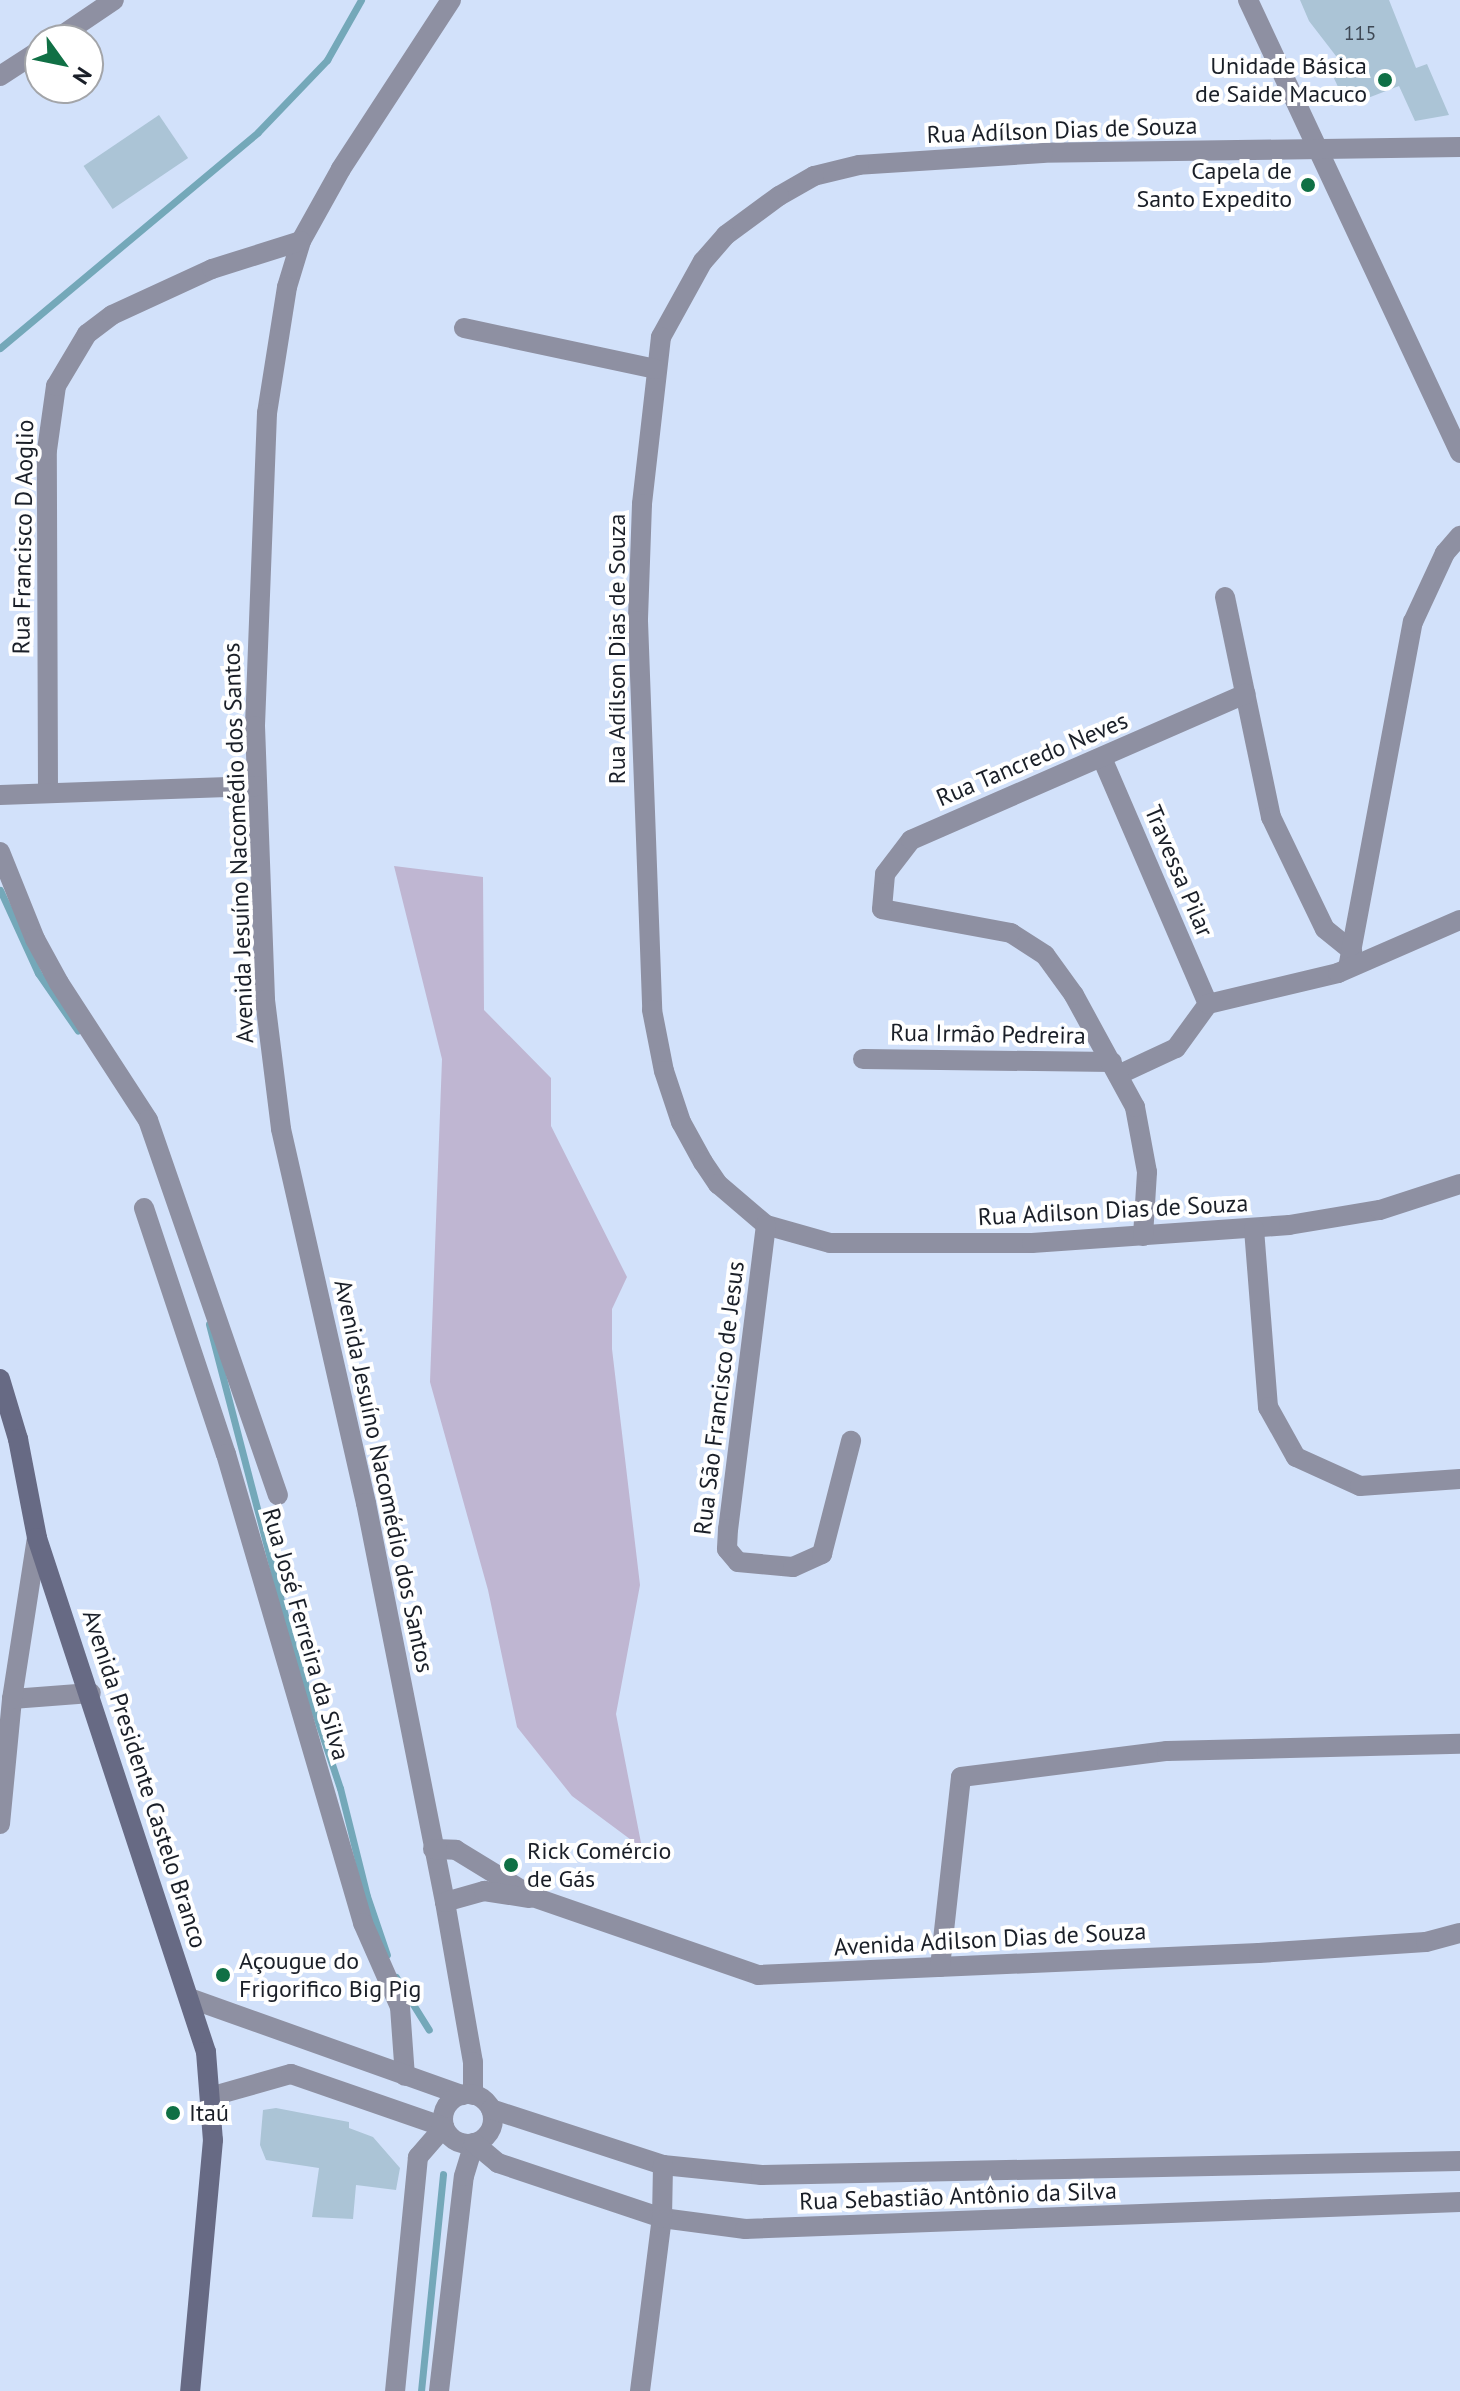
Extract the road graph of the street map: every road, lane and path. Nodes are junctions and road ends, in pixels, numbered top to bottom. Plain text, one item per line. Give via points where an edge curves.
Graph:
1 (114, 0) edge
2 (451, 0) edge
3 (1248, 0) edge
4 (79, 24) edge
5 (24, 60) edge
6 (0, 76) edge
7 (1460, 147) edge
8 (1316, 149) junction
9 (301, 241) junction
10 (464, 328) dead end
11 (656, 369) junction
12 (1460, 453) edge
13 (1460, 536) edge
14 (1225, 597) dead end
15 (1245, 694) junction
16 (1102, 758) junction
17 (257, 786) junction
18 (48, 792) junction
19 (0, 795) edge
20 (0, 852) edge
21 (1460, 920) edge
22 (1350, 959) junction
23 (1208, 1004) junction
24 (863, 1059) dead end
25 (1115, 1068) junction
26 (1460, 1184) edge
27 (144, 1208) dead end
28 (766, 1225) junction
29 (1254, 1229) junction
30 (1143, 1236) junction
31 (0, 1379) edge
32 (851, 1441) dead end
33 (9, 1442) edge
34 (1460, 1479) edge
35 (278, 1495) dead end
36 (37, 1538) junction
37 (91, 1693) junction
38 (12, 1699) junction
39 (1460, 1744) edge
40 (0, 1824) edge
41 (433, 1849) junction
42 (533, 1897) junction
43 (445, 1902) junction
44 (1460, 1933) edge
45 (940, 1967) junction
46 (189, 1998) junction
47 (405, 2076) junction
48 (468, 2095) junction
49 (213, 2096) junction
50 (491, 2109) junction
51 (444, 2127) junction
52 (474, 2143) junction
53 (1460, 2161) edge
54 (663, 2165) junction
55 (1460, 2202) edge
56 (662, 2218) junction
57 (190, 2391) edge
58 (395, 2391) edge
59 (439, 2391) edge
60 (640, 2391) edge

1 - 4 street
2 - 9 street, Avenida Jesuíno Nacomédio dos Santos
3 - 8 street
5 - 6 street
7 - 8 street, Rua Adílson Dias de Souza
8 - 11 street, Rua Adílson Dias de Souza via 1043,153 859,165 814,176 752,213 703,261 661,337
8 - 12 street
9 - 17 street, Avenida Jesuíno Nacomédio dos Santos via 287,287 267,413 255,636
9 - 18 street, Rua Francisco D Aoglio via 212,269 112,315 87,334 56,386 47,450
10 - 11 street
11 - 28 street, Rua Adílson Dias de Souza via 638,621 652,1010 664,1071 688,1136 718,1184
13 - 22 street via 1439,564 1413,622
14 - 15 street
15 - 16 street, Rua Tancredo Neves
15 - 22 street via 1271,817 1325,929
16 - 23 street, Travessa Pilar
16 - 25 street, Rua Tancredo Neves via 911,840 885,874 882,909 981,924 1032,945 1074,995
17 - 18 street
17 - 41 street, Avenida Jesuíno Nacomédio dos Santos via 265,1000 281,1129 366,1503
18 - 19 street
20 - 35 street, Rua José Ferreira da Silva via 59,983 148,1120
21 - 22 street
22 - 23 street
23 - 25 street via 1176,1048
24 - 25 street, Rua Irmão Pedreira
25 - 30 street via 1144,1140
26 - 29 street, Rua Adilson Dias de Souza via 1380,1210
27 - 47 street, Rua José Ferreira da Silva via 226,1454 363,1923 400,2007
28 - 30 street, Rua Adilson Dias de Souza via 830,1243 1032,1243
28 - 32 street, Rua São Francisco de Jesus via 728,1529 727,1549 738,1562 793,1567 822,1554
29 - 30 street, Rua Adilson Dias de Souza
29 - 34 street via 1268,1407 1296,1457 1360,1486
31 - 33 street, Avenida Presidente Castelo Branco
33 - 36 street, Avenida Presidente Castelo Branco
36 - 37 street, Avenida Presidente Castelo Branco
36 - 38 street
37 - 38 street
37 - 46 street, Avenida Presidente Castelo Branco
38 - 40 street
39 - 45 street via 1167,1751 961,1777
41 - 42 street, Avenida Adilson Dias de Souza via 456,1850
41 - 43 street, Avenida Jesuíno Nacomédio dos Santos
42 - 43 street, Avenida Adilson Dias de Souza via 484,1891
42 - 45 street, Avenida Adilson Dias de Souza via 758,1975
43 - 48 street, Avenida Jesuíno Nacomédio dos Santos via 473,2062
44 - 45 street, Avenida Adilson Dias de Souza via 1426,1942 1259,1953
46 - 47 street
46 - 49 street, Avenida Presidente Castelo Branco
47 - 48 street
48 - 50 street
48 - 51 street via 444,2111
49 - 51 street via 291,2074
49 - 57 street, Avenida Presidente Castelo Branco
50 - 52 street via 490,2130
50 - 54 street, Rua Sebastião Antônio da Silva
51 - 52 street via 454,2140
51 - 58 street via 418,2157
52 - 56 street, Rua Sebastião Antônio da Silva via 498,2163
52 - 59 street via 464,2176
53 - 54 street, Rua Sebastião Antônio da Silva via 1251,2161 806,2175
54 - 56 street
55 - 56 street, Rua Sebastião Antônio da Silva via 814,2229 745,2229
56 - 60 street

